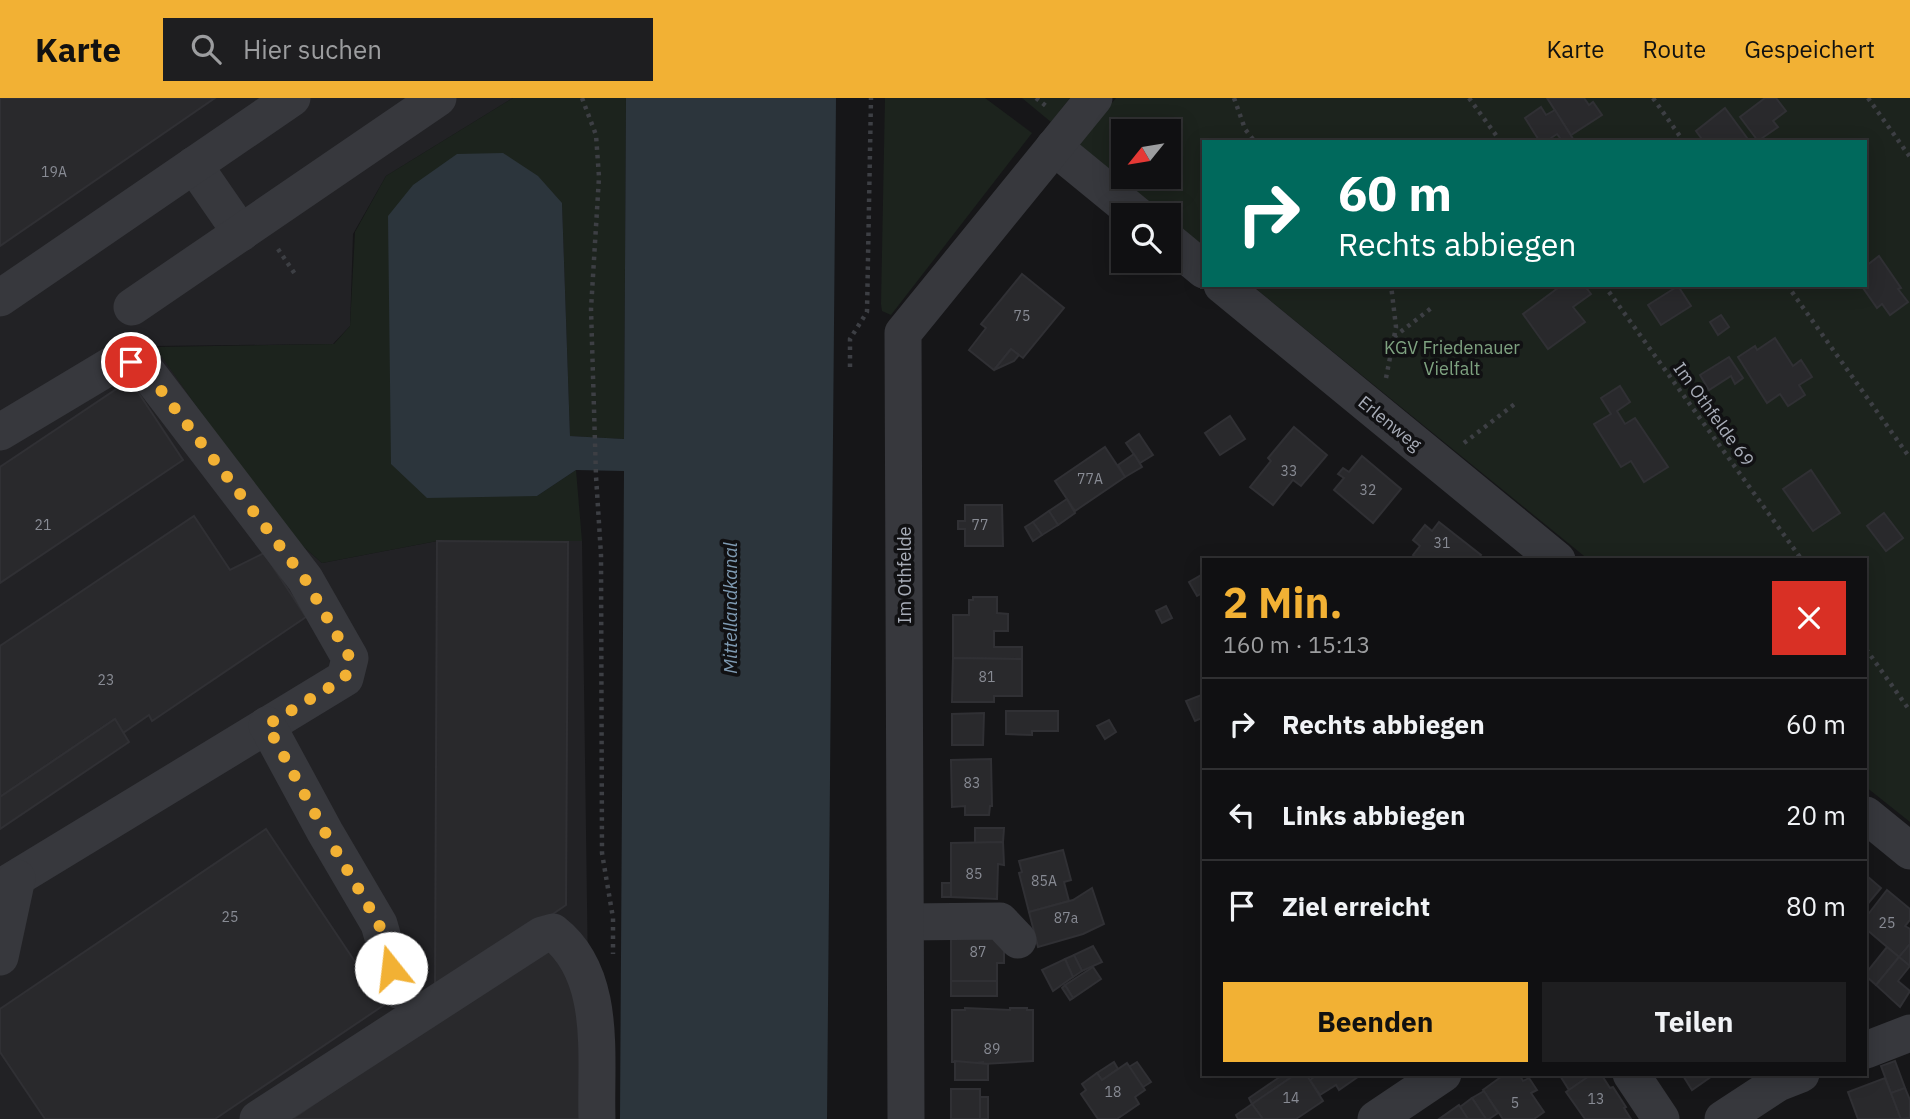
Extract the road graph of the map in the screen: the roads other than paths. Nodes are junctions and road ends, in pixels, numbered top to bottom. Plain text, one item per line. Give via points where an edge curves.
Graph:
1 (292, 98) edge
2 (438, 98) edge
3 (1094, 98) edge
4 (1054, 147) junction
5 (194, 165) junction
6 (1122, 203) edge
7 (241, 233) junction
8 (1181, 251) edge
9 (1202, 268) edge
10 (1224, 287) edge
11 (0, 298) edge
12 (132, 307) dead end
13 (0, 432) edge
14 (1555, 558) edge
15 (267, 725) junction
16 (1867, 816) edge
17 (1910, 851) edge
18 (8, 883) edge
19 (906, 922) junction
20 (1018, 940) dead end
21 (0, 957) edge
22 (398, 990) dead end
23 (1910, 1033) edge
24 (1867, 1050) edge
25 (1440, 1076) edge
26 (1632, 1076) edge
27 (1796, 1076) edge
28 (258, 1119) edge
29 (597, 1119) edge
30 (906, 1119) edge
31 (1376, 1119) edge
32 (1661, 1119) edge
33 (1723, 1119) edge

1 - 5 street
2 - 7 street
3 - 4 street, Im Othfelde
4 - 6 street
4 - 19 street, Im Othfelde via 903,332
5 - 7 street
5 - 11 street
7 - 12 street
8 - 9 street
10 - 14 street, Erlenweg
13 - 15 street via 112,365 131,362 144,368 305,579 350,658 345,678
15 - 18 street
15 - 22 street via 379,924
16 - 17 street
18 - 21 street
19 - 20 street via 1000,921
19 - 30 street, Im Othfelde
23 - 24 street
25 - 31 street
26 - 32 street
27 - 33 street
28 - 29 street via 553,932 566,943 585,974 594,1006

